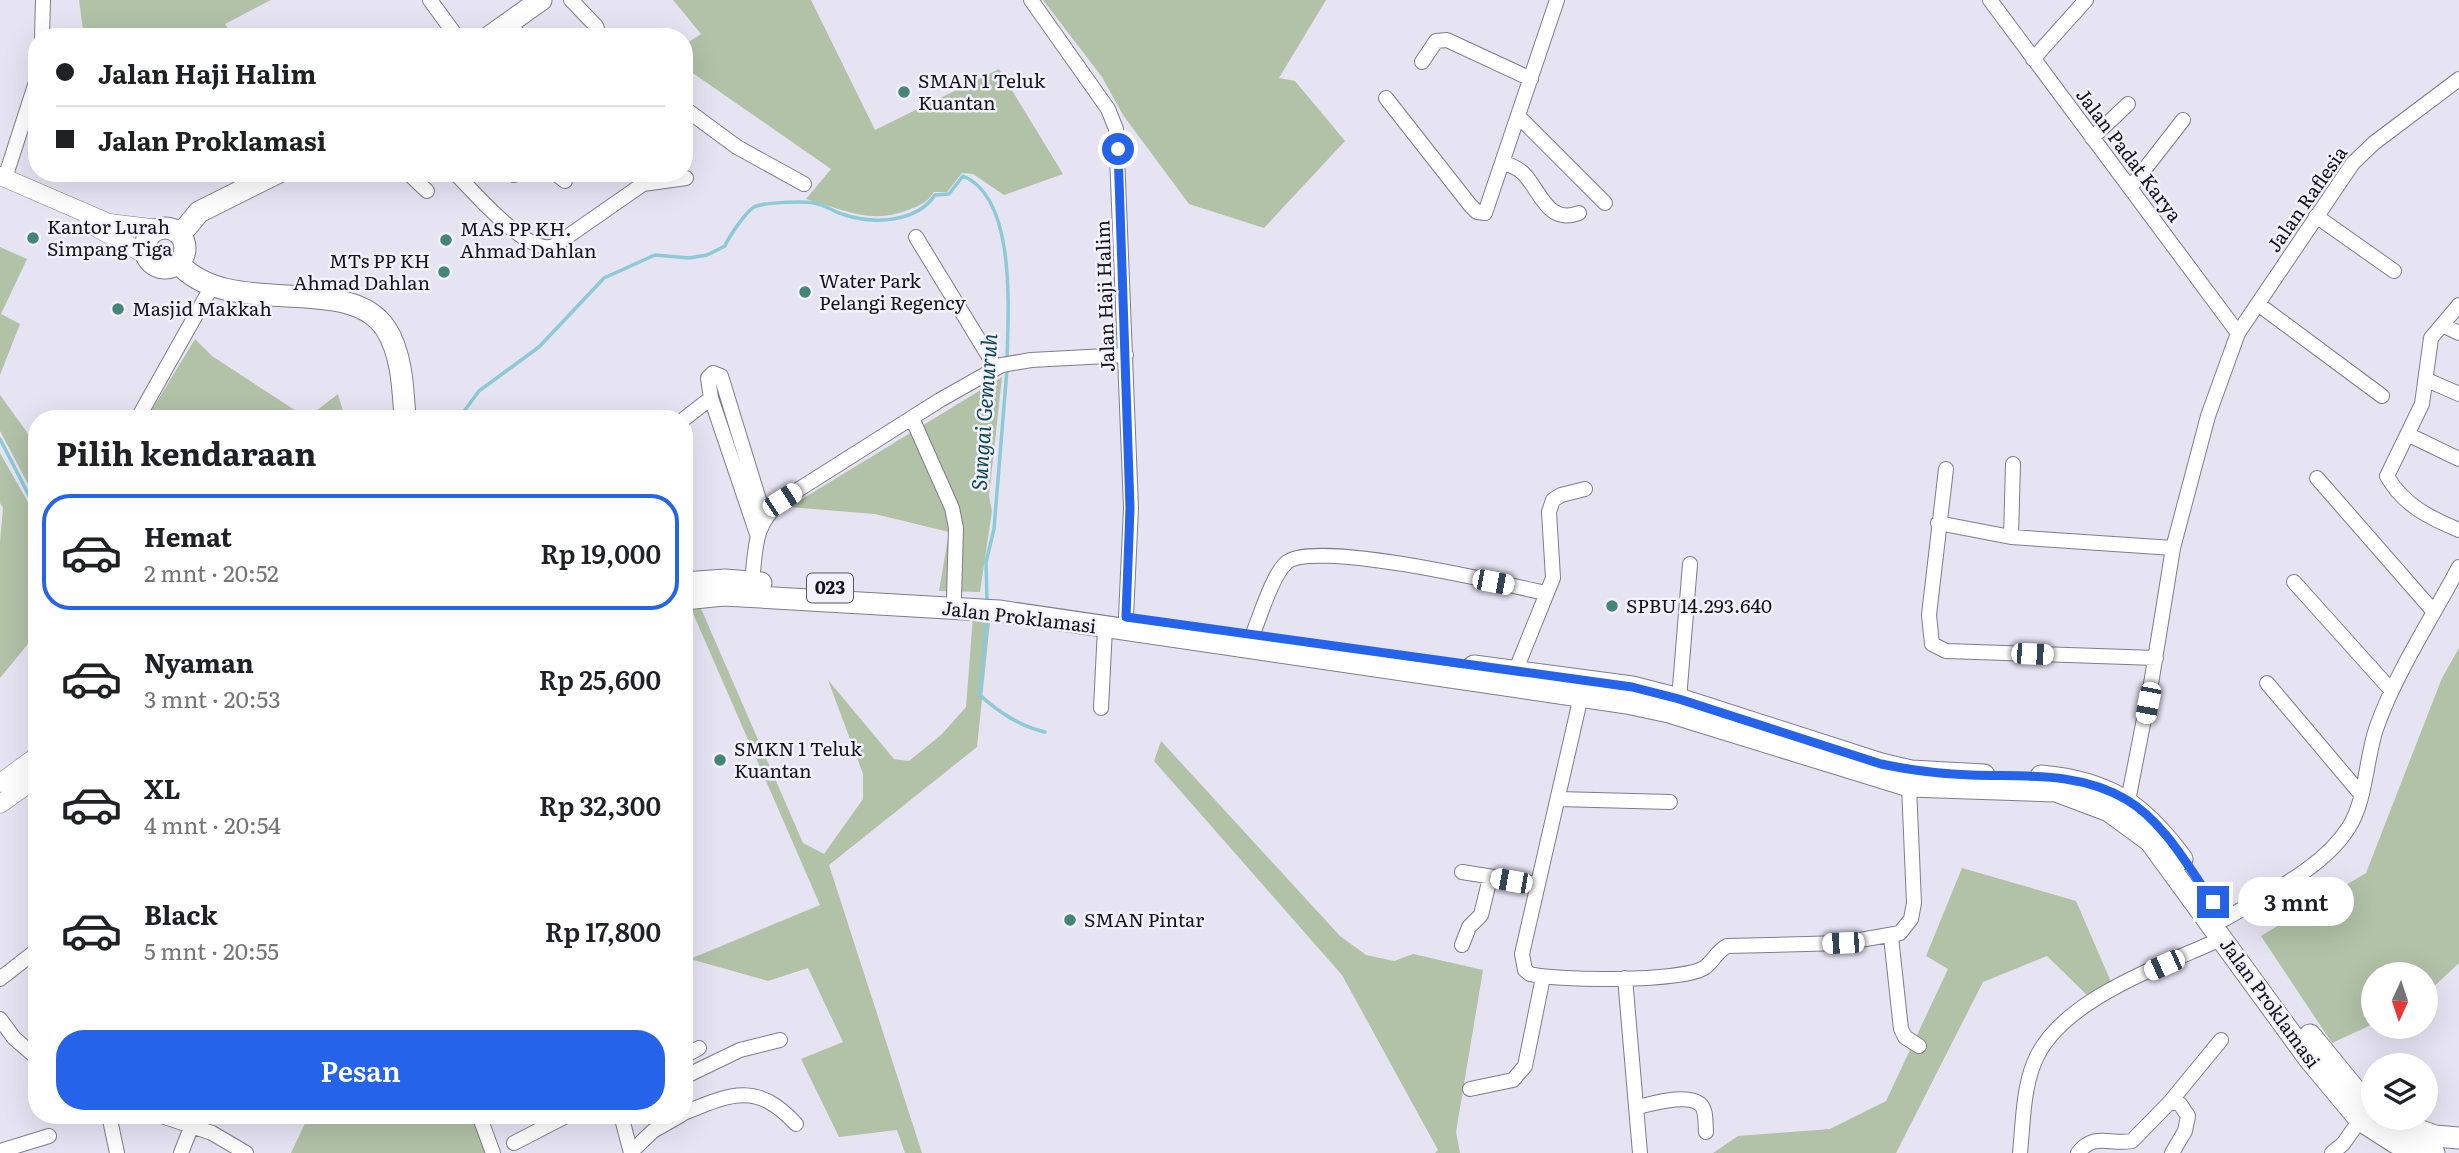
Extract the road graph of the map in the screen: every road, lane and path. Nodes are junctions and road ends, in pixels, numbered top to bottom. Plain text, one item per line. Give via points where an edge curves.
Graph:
1 (43, 0) edge
2 (430, 0) edge
3 (541, 0) edge
4 (571, 0) edge
5 (1031, 0) edge
6 (1557, 0) edge
7 (1990, 0) edge
8 (2086, 0) edge
9 (42, 28) edge
10 (450, 28) edge
11 (517, 28) edge
12 (597, 28) edge
13 (2033, 59) junction
14 (1423, 62) dead end
15 (1531, 79) junction
16 (2457, 84) edge
17 (1386, 98) dead end
18 (2128, 104) dead end
19 (28, 105) edge
20 (693, 114) edge
21 (1519, 117) junction
22 (2183, 120) dead end
23 (2092, 138) junction
24 (1503, 162) junction
25 (3, 177) edge
26 (259, 182) edge
27 (418, 182) edge
28 (465, 182) edge
29 (657, 182) edge
30 (804, 184) dead end
31 (2130, 188) junction
32 (427, 191) dead end
33 (1605, 203) dead end
34 (69, 208) junction
35 (1579, 213) dead end
36 (2316, 216) junction
37 (170, 232) junction
38 (916, 237) dead end
39 (146, 255) junction
40 (178, 263) junction
41 (2394, 271) dead end
42 (212, 286) junction
43 (2258, 304) junction
44 (2459, 305) edge
45 (2442, 325) junction
46 (2459, 332) edge
47 (2238, 333) junction
48 (1126, 355) junction
49 (1004, 365) junction
50 (2427, 380) junction
51 (2459, 394) edge
52 (2382, 396) dead end
53 (710, 398) junction
54 (142, 410) edge
55 (404, 410) edge
56 (693, 412) edge
57 (912, 418) junction
58 (2409, 435) junction
59 (2459, 459) edge
60 (2013, 464) dead end
61 (1946, 469) dead end
62 (2317, 478) dead end
63 (1585, 489) dead end
64 (764, 516) junction
65 (1938, 523) junction
66 (2459, 530) edge
67 (757, 534) junction
68 (2011, 537) junction
69 (2173, 548) junction
70 (1690, 564) dead end
71 (2459, 566) edge
72 (2294, 582) dead end
73 (693, 583) edge
74 (752, 583) junction
75 (724, 588) junction
76 (1545, 593) junction
77 (693, 597) edge
78 (953, 602) junction
79 (1048, 612) junction
80 (2434, 612) junction
81 (1126, 617) junction
82 (1104, 628) junction
83 (1252, 636) junction
84 (2156, 658) junction
85 (1515, 671) junction
86 (1468, 672) junction
87 (2267, 684) dead end
88 (2391, 690) junction
89 (1581, 696) junction
90 (1679, 699) junction
91 (1101, 708) dead end
92 (1833, 757) junction
93 (28, 763) edge
94 (0, 783) edge
95 (28, 784) edge
96 (1909, 786) junction
97 (2360, 793) junction
98 (1558, 799) junction
99 (2128, 801) junction
100 (1670, 802) dead end
101 (0, 804) edge
102 (1462, 872) dead end
103 (1490, 878) junction
104 (1538, 884) junction
105 (2224, 929) junction
106 (1891, 937) junction
107 (1462, 945) dead end
108 (28, 957) edge
109 (1543, 976) junction
110 (1625, 978) junction
111 (0, 979) edge
112 (0, 1019) edge
113 (780, 1040) dead end
114 (2221, 1040) dead end
115 (1919, 1046) dead end
116 (699, 1048) dead end
117 (28, 1050) edge
118 (693, 1051) edge
119 (693, 1073) edge
120 (1470, 1089) dead end
121 (2169, 1102) junction
122 (1637, 1107) junction
123 (2361, 1108) edge
124 (693, 1110) edge
125 (2361, 1123) edge
126 (111, 1124) edge
127 (189, 1124) edge
128 (482, 1124) edge
129 (551, 1124) edge
130 (623, 1124) edge
131 (665, 1124) edge
132 (796, 1124) dead end
133 (192, 1125) junction
134 (2382, 1130) edge
135 (2418, 1130) edge
136 (1706, 1132) dead end
137 (49, 1136) dead end
138 (2459, 1138) edge
139 (514, 1143) dead end
140 (0, 1151) edge
141 (631, 1152) edge
142 (117, 1153) edge
143 (181, 1153) edge
144 (246, 1153) edge
145 (493, 1153) edge
146 (1640, 1153) edge
147 (2020, 1153) edge
148 (2078, 1153) edge
149 (2172, 1153) edge
150 (2332, 1153) edge
151 (2434, 1153) edge

1 - 9 street
2 - 10 street
3 - 11 highway
4 - 12 street
5 - 48 street, Jalan Haji Halim via 1108,108 1116,129
6 - 15 street
7 - 13 street, Jalan Padat Karya
8 - 13 street
13 - 23 street, Jalan Padat Karya
14 - 15 street via 1436,41 1447,40
15 - 21 street
16 - 36 street, Jalan Raflesia via 2362,154
17 - 24 street via 1477,212 1488,211
18 - 23 street
19 - 25 street
20 - 30 street
21 - 24 street
21 - 33 street
22 - 31 street
23 - 31 street, Jalan Padat Karya
24 - 35 street via 1523,173 1553,213
25 - 34 main road
26 - 37 highway
27 - 32 street
28 - 29 street via 526,240 544,249 643,184
31 - 47 street, Jalan Padat Karya
34 - 37 main road via 109,223
34 - 39 main road
36 - 41 street
36 - 43 street, Jalan Raflesia
37 - 39 highway via 149,236
37 - 40 highway via 185,246
38 - 49 street
39 - 40 highway via 160,268
40 - 42 highway via 190,276
42 - 54 street
42 - 55 highway via 362,307 386,329 396,350
43 - 47 street, Jalan Raflesia
43 - 52 street
44 - 45 street
45 - 46 street
45 - 50 street via 2431,338
47 - 69 street, Jalan Raflesia via 2208,416
48 - 49 street
48 - 81 street, Jalan Haji Halim via 1130,508
49 - 57 street
50 - 51 street
50 - 58 street
53 - 56 street
53 - 64 street via 708,378 715,373 723,382
53 - 67 street
57 - 64 street
57 - 78 street via 952,508 956,528
58 - 59 street
58 - 66 street via 2388,476 2410,504
60 - 68 street
61 - 65 street
62 - 80 street
63 - 76 street via 1553,500 1548,527 1554,571
64 - 67 street
65 - 68 street
65 - 84 street via 1928,632 1937,648
67 - 74 street
68 - 69 street
69 - 84 street, Jalan Raflesia
70 - 90 street
71 - 80 street
72 - 88 street
73 - 75 highway, Jalan Proklamasi / 023
74 - 75 highway, Jalan Proklamasi / 023
74 - 78 highway, Jalan Proklamasi / 023
75 - 77 highway, Jalan Proklamasi / 023
75 - 78 highway, Jalan Proklamasi / 023
76 - 83 street via 1415,566 1316,554 1298,556 1282,569
76 - 85 street
78 - 79 highway, Jalan Proklamasi / 023
79 - 81 highway, Jalan Proklamasi / 023
79 - 82 highway, Jalan Proklamasi / 023
80 - 88 street
81 - 83 highway, Jalan Proklamasi / 023
82 - 86 highway, Jalan Proklamasi / 023
82 - 91 street
83 - 86 highway, Jalan Proklamasi / 023
84 - 99 street, Jalan Raflesia
85 - 86 highway, Jalan Proklamasi / 023
85 - 90 highway, Jalan Proklamasi / 023 via 1632,687
86 - 89 highway, Jalan Proklamasi / 023
87 - 97 street
88 - 97 street via 2375,731
89 - 92 highway, Jalan Proklamasi / 023 via 1669,712
89 - 98 street
90 - 92 highway, Jalan Proklamasi / 023
92 - 96 highway, Jalan Proklamasi / 023
92 - 99 highway, Jalan Proklamasi / 023 via 1911,771 2076,781
93 - 94 main road
95 - 101 main road
96 - 105 highway, Jalan Proklamasi / 023 via 2056,791 2109,811 2150,841
96 - 106 street via 1914,903 1906,927
97 - 105 street via 2350,826 2329,851
98 - 100 street
98 - 104 street
99 - 105 highway, Jalan Proklamasi / 023 via 2161,831
102 - 103 street
103 - 104 street
103 - 107 street via 1481,915 1469,927
104 - 109 street via 1522,963 1530,974
105 - 123 highway, Jalan Proklamasi / 023
105 - 147 street via 2091,1001 2063,1023 2040,1049 2033,1065
106 - 110 street via 1727,946 1695,971
106 - 115 street via 1901,1029
108 - 111 street
109 - 110 street
109 - 120 street via 1525,1066 1513,1080
110 - 122 street
112 - 117 street
113 - 119 street via 740,1050
114 - 121 street
116 - 118 street
121 - 148 street via 2139,1137 2124,1142 2097,1139
121 - 149 street via 2180,1104 2188,1116
122 - 136 street via 1693,1101 1705,1113
122 - 146 street
124 - 132 street via 725,1097 751,1095 775,1103
125 - 150 street
126 - 142 street
127 - 133 street
128 - 145 street
129 - 139 street
130 - 141 street
131 - 141 street
133 - 143 street
133 - 144 street
134 - 151 highway, Jalan Proklamasi / 023 via 2396,1143
135 - 138 highway
137 - 140 street

